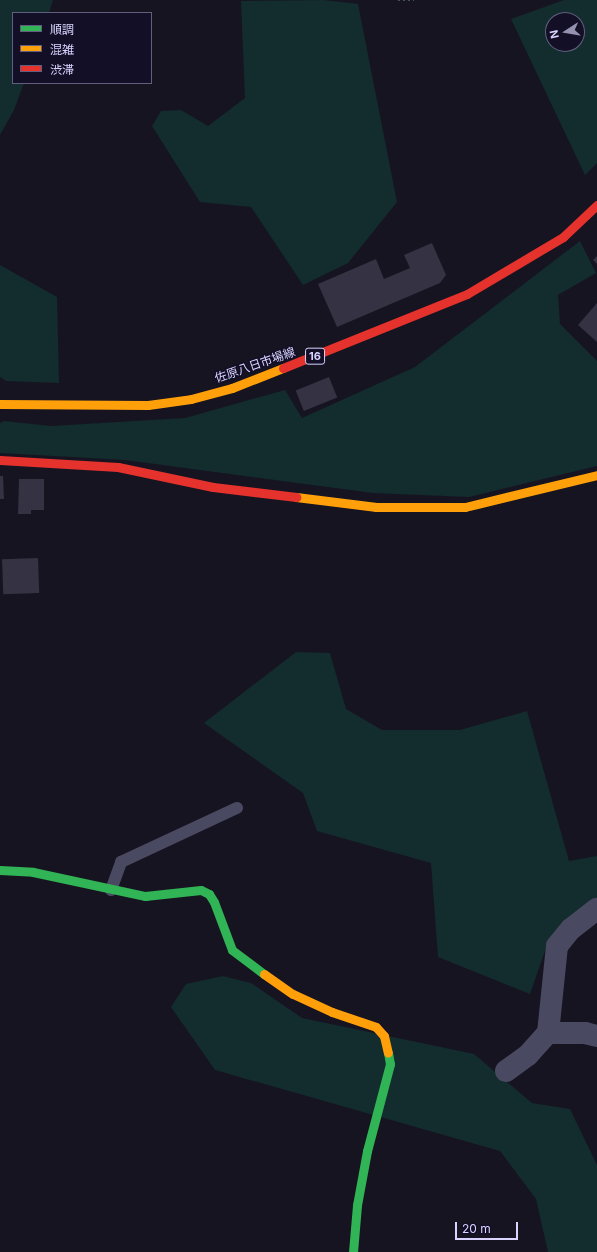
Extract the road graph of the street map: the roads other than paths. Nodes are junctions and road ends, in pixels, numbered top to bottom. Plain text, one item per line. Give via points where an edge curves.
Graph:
1 (597, 205) edge
2 (0, 404) edge
3 (0, 460) edge
4 (597, 475) edge
5 (237, 808) dead end
6 (0, 870) edge
7 (111, 890) junction
8 (597, 909) edge
9 (548, 1033) junction
10 (597, 1036) edge
11 (506, 1071) dead end
12 (353, 1252) edge

1 - 2 street, 佐原八日市場線 / 16 via 564,237 467,294 232,388 191,399 148,405
3 - 4 street via 118,467 213,487 376,508 464,507
5 - 7 lane via 121,862
6 - 7 street via 33,872
7 - 12 street via 145,896 200,890 209,894 232,950 248,963 293,994 332,1012 376,1027 384,1036 390,1064 366,1159 357,1205
8 - 9 street via 571,928 558,946
9 - 10 street via 585,1033
9 - 11 street via 528,1055

